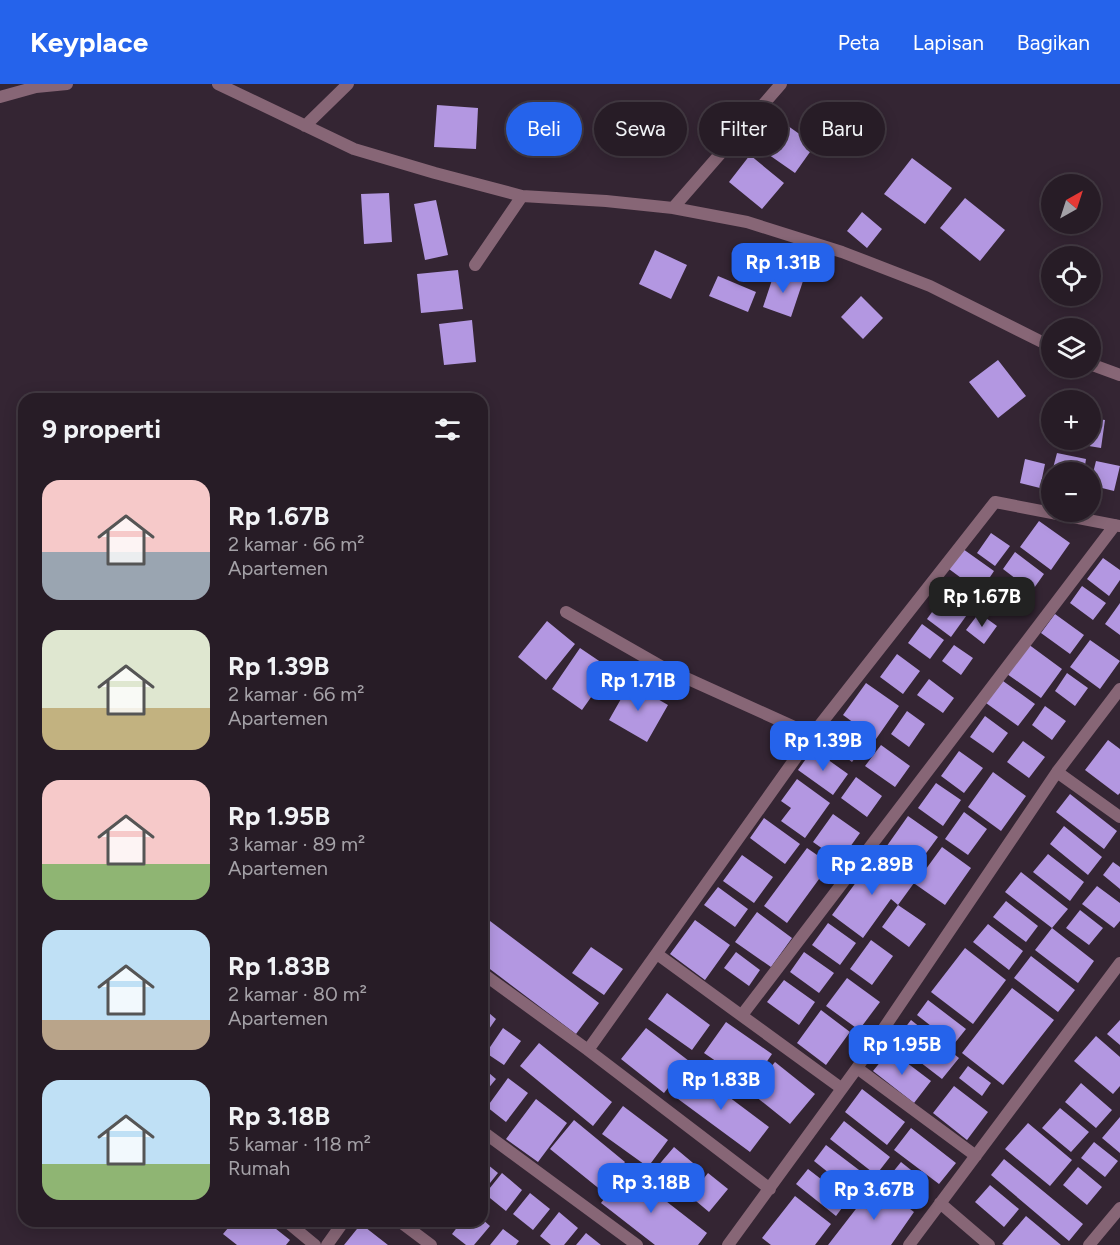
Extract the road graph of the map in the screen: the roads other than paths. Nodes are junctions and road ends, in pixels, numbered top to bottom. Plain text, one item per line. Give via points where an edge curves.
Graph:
1 (67, 84) edge
2 (218, 84) edge
3 (348, 84) edge
4 (781, 84) edge
5 (35, 86) edge
6 (0, 98) edge
7 (305, 126) junction
8 (522, 196) junction
9 (673, 208) junction
10 (475, 265) dead end
11 (1041, 342) edge
12 (1101, 368) edge
13 (1120, 375) edge
14 (1117, 526) edge
15 (566, 612) dead end
16 (1120, 689) edge
17 (812, 735) junction
18 (1057, 772) junction
19 (1120, 817) edge
20 (657, 954) junction
21 (1120, 963) edge
22 (488, 978) edge
23 (742, 1015) junction
24 (588, 1050) junction
25 (857, 1068) junction
26 (841, 1088) junction
27 (488, 1135) edge
28 (975, 1156) junction
29 (770, 1189) junction
30 (940, 1203) junction
31 (1120, 1208) edge
32 (293, 1227) edge
33 (340, 1227) edge
34 (407, 1227) edge
35 (315, 1245) edge
36 (327, 1245) edge
37 (431, 1245) edge
38 (637, 1245) edge
39 (728, 1245) edge
40 (909, 1245) edge
41 (989, 1245) edge
42 (1089, 1245) edge

1 - 5 street
2 - 7 street
3 - 7 street
4 - 9 street
5 - 6 street
7 - 8 street via 354,149
8 - 9 street
8 - 10 street
9 - 11 street via 747,222 842,252 930,286
12 - 13 street
14 - 17 street via 995,502
14 - 23 street
15 - 17 street via 664,668
16 - 18 street
17 - 20 street
18 - 19 street
18 - 25 street
20 - 23 street
20 - 24 street
21 - 28 street
22 - 24 street
23 - 26 street
24 - 29 street
25 - 26 street
25 - 28 street
26 - 29 street
27 - 38 street
28 - 30 street
29 - 39 street
30 - 40 street
30 - 41 street
31 - 42 street
32 - 35 street
33 - 36 street
34 - 37 street

